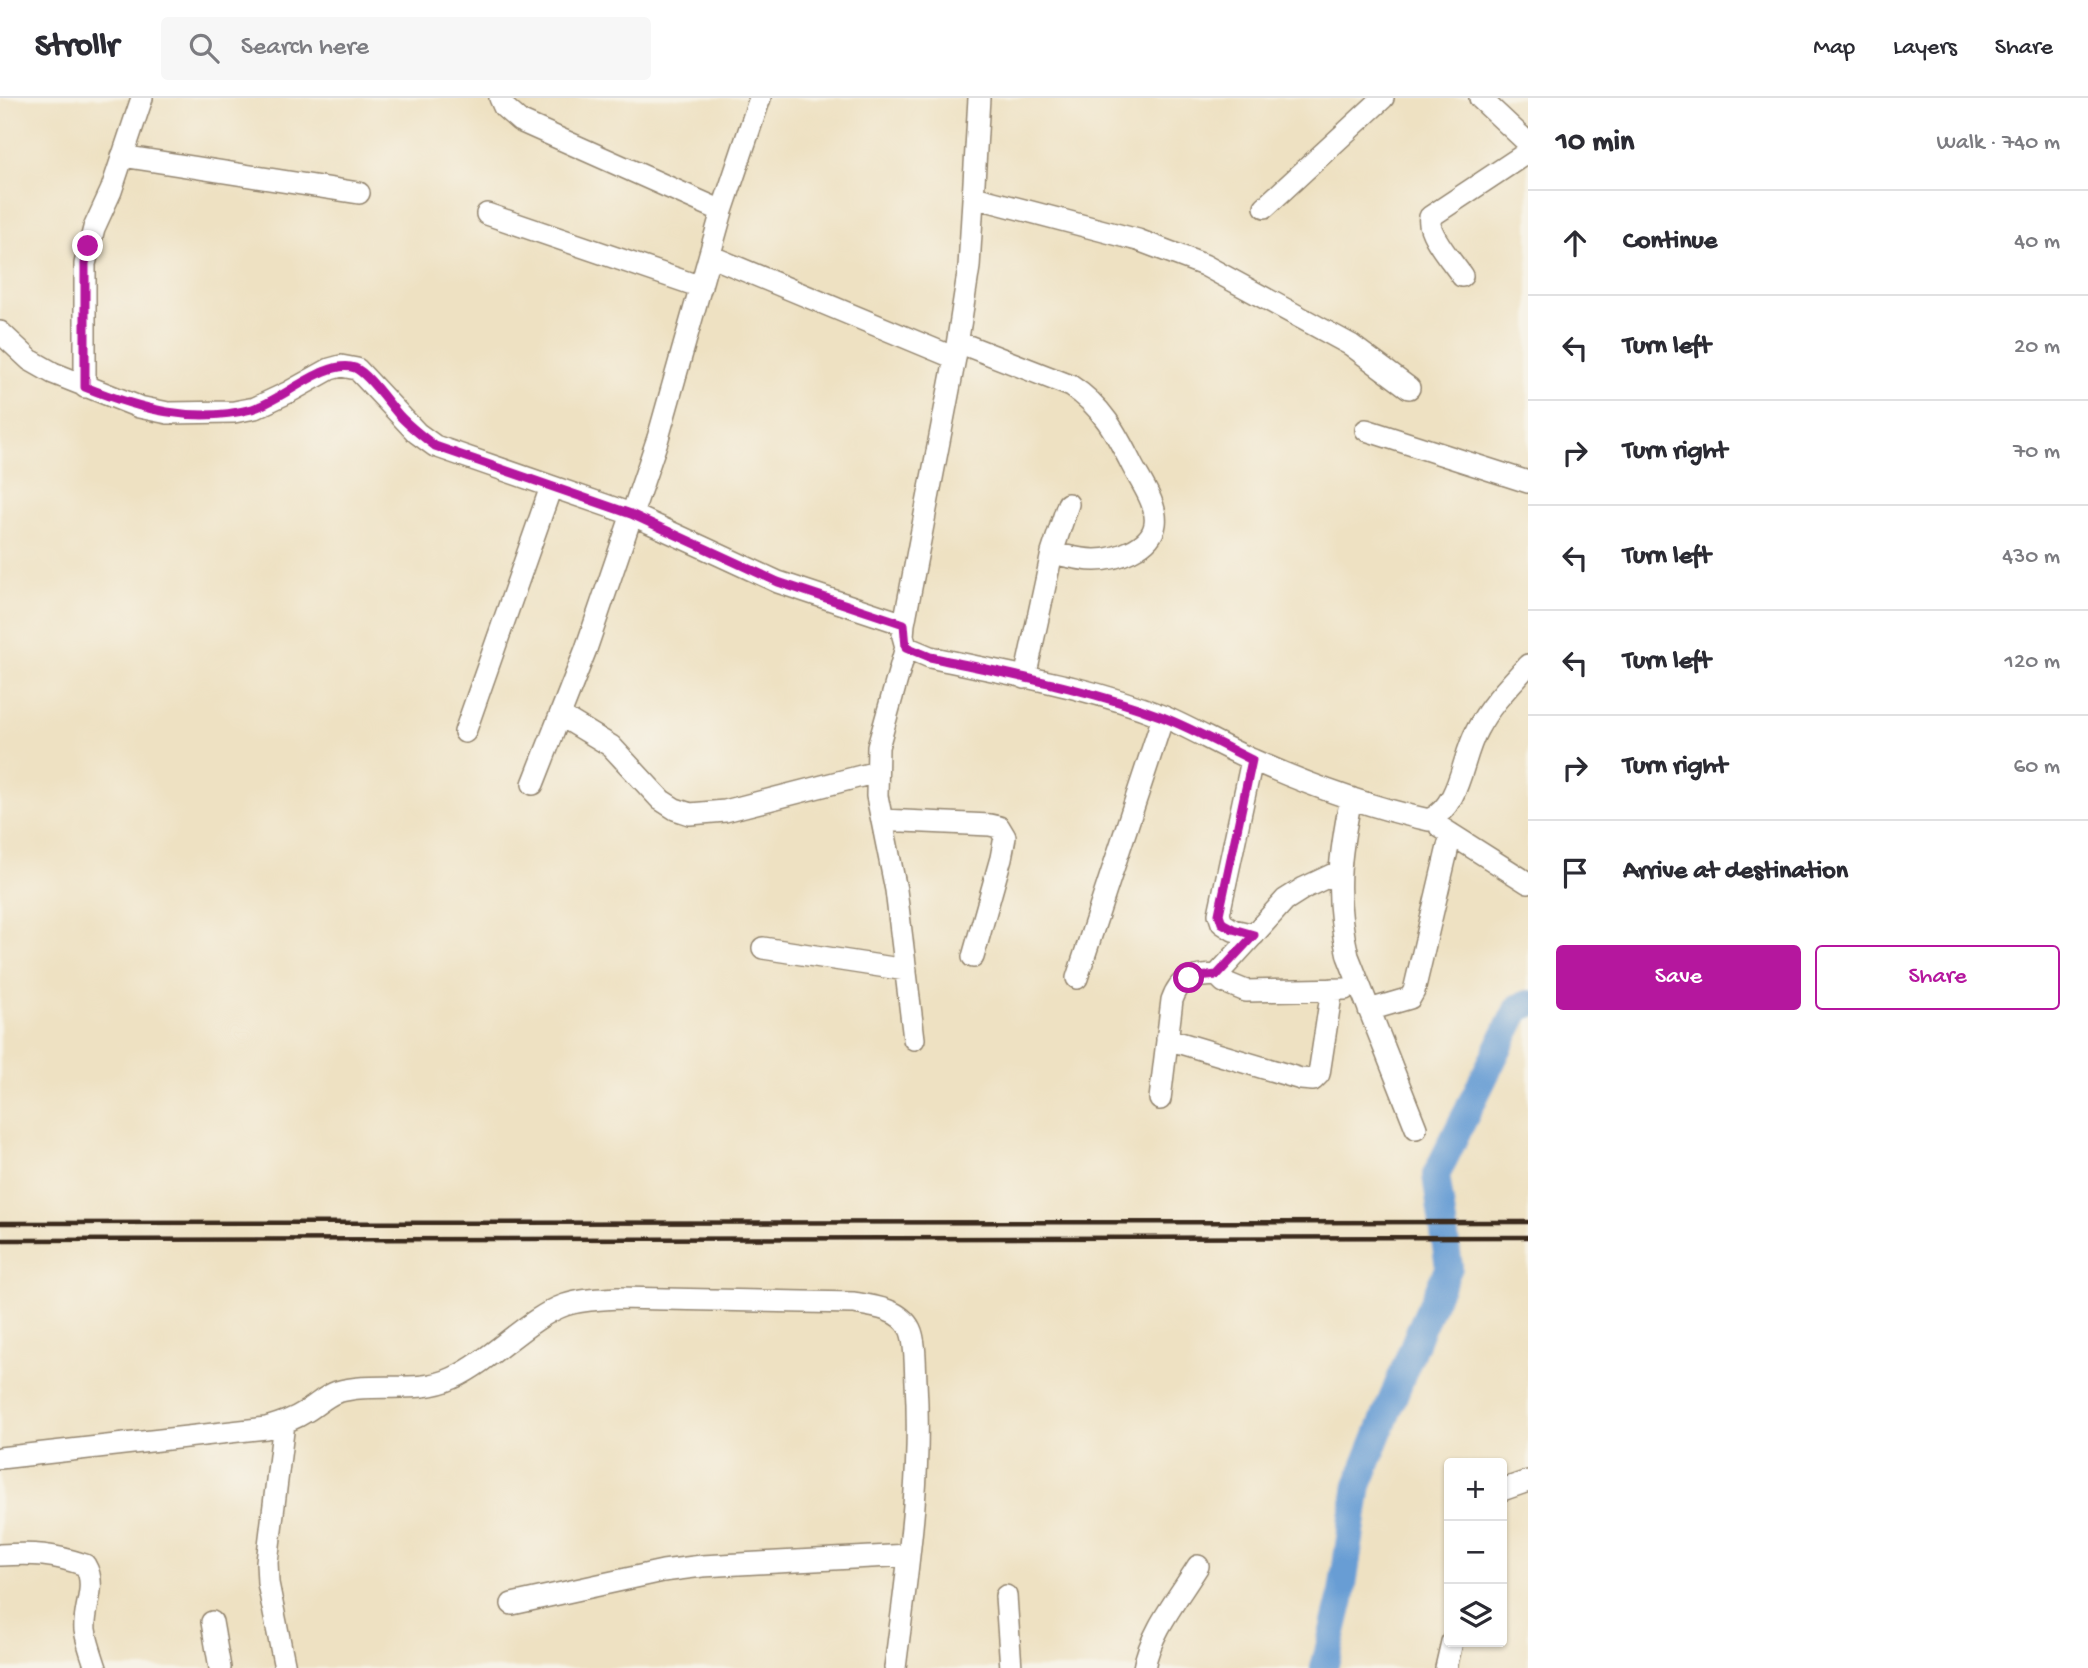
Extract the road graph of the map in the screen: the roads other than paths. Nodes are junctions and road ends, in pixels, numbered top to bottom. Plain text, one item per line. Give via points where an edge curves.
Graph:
1 (142, 98) edge
2 (500, 98) edge
3 (760, 98) edge
4 (979, 98) edge
5 (1383, 98) edge
6 (1480, 98) edge
7 (1528, 142) edge
8 (1528, 152) edge
9 (122, 156) junction
10 (359, 193) dead end
11 (974, 197) junction
12 (1265, 207) dead end
13 (722, 211) junction
14 (486, 214) dead end
15 (710, 256) junction
16 (1462, 276) dead end
17 (701, 287) junction
18 (0, 332) edge
19 (956, 350) junction
20 (85, 387) junction
21 (1409, 388) dead end
22 (1366, 430) dead end
23 (1528, 482) edge
24 (551, 486) junction
25 (1068, 504) dead end
26 (631, 514) junction
27 (1052, 553) junction
28 (904, 624) junction
29 (906, 647) junction
30 (1528, 665) edge
31 (1025, 678) junction
32 (560, 715) junction
33 (1163, 717) junction
34 (465, 732) dead end
35 (1252, 760) junction
36 (877, 772) junction
37 (533, 784) dead end
38 (1351, 798) junction
39 (882, 820) junction
40 (1429, 820) junction
41 (1451, 834) junction
42 (1338, 872) junction
43 (1528, 883) edge
44 (1254, 935) junction
45 (763, 948) dead end
46 (973, 957) dead end
47 (906, 970) junction
48 (1217, 975) junction
49 (1077, 978) dead end
50 (1332, 989) junction
51 (1361, 989) junction
52 (1369, 1010) junction
53 (914, 1039) dead end
54 (1167, 1039) junction
55 (1160, 1099) dead end
56 (1416, 1128) dead end
57 (284, 1423) junction
58 (0, 1458) edge
59 (1528, 1481) edge
60 (1507, 1488) edge
61 (0, 1555) edge
62 (909, 1555) junction
63 (1198, 1566) dead end
64 (1006, 1596) dead end
65 (512, 1604) dead end
66 (212, 1622) dead end
67 (1451, 1647) edge
68 (96, 1668) edge
69 (220, 1668) edge
70 (285, 1668) edge
71 (895, 1668) edge
72 (1011, 1668) edge
73 (1144, 1668) edge
74 (1446, 1668) edge

1 - 9 street
2 - 13 street via 520,121
3 - 13 street
4 - 11 street
5 - 12 street
6 - 7 street
8 - 16 street via 1430,217 1432,232
9 - 10 street
9 - 20 street via 85,264
11 - 19 street
11 - 21 street via 1138,240 1204,264 1351,345
13 - 15 street
14 - 17 street
15 - 17 street
15 - 19 street
17 - 26 street via 658,439
18 - 20 street via 30,360
19 - 27 street via 1070,386 1086,396 1113,429 1153,508 1155,524 1149,538 1113,558 1077,559
19 - 28 street
20 - 24 street via 168,413 234,412 255,408 330,369 357,369 435,446
22 - 23 street
24 - 26 street
24 - 34 street
25 - 27 street
26 - 28 street via 778,582
26 - 32 street
27 - 31 street
28 - 29 street
29 - 31 street via 930,657
29 - 36 street via 878,747
30 - 40 street via 1487,714 1449,803
31 - 33 street
32 - 36 street via 611,746 661,800 690,814 725,811
32 - 37 street
33 - 35 street
33 - 49 street
35 - 38 street
35 - 44 street via 1219,914 1222,923
36 - 39 street
38 - 40 street
38 - 42 street
39 - 46 street via 990,825 999,827 1005,836
39 - 47 street
40 - 41 street
41 - 43 street
41 - 52 street via 1414,991 1410,998
42 - 44 street via 1285,900
42 - 51 street via 1342,928
44 - 48 street
45 - 47 street
47 - 53 street
48 - 50 street via 1246,990
48 - 54 street via 1189,978 1178,985
50 - 51 street
50 - 54 street via 1319,1074 1312,1080
51 - 52 street
52 - 56 street
54 - 55 street
57 - 58 street
57 - 62 street via 334,1393 450,1380 549,1313 587,1300 878,1306 898,1316 910,1329 914,1355 917,1492
57 - 70 street via 267,1562
59 - 60 street
61 - 68 street via 57,1556 85,1565 91,1587 85,1632
62 - 65 street via 702,1566
62 - 71 street
63 - 73 street via 1156,1635
64 - 72 street
66 - 69 street
67 - 74 street

